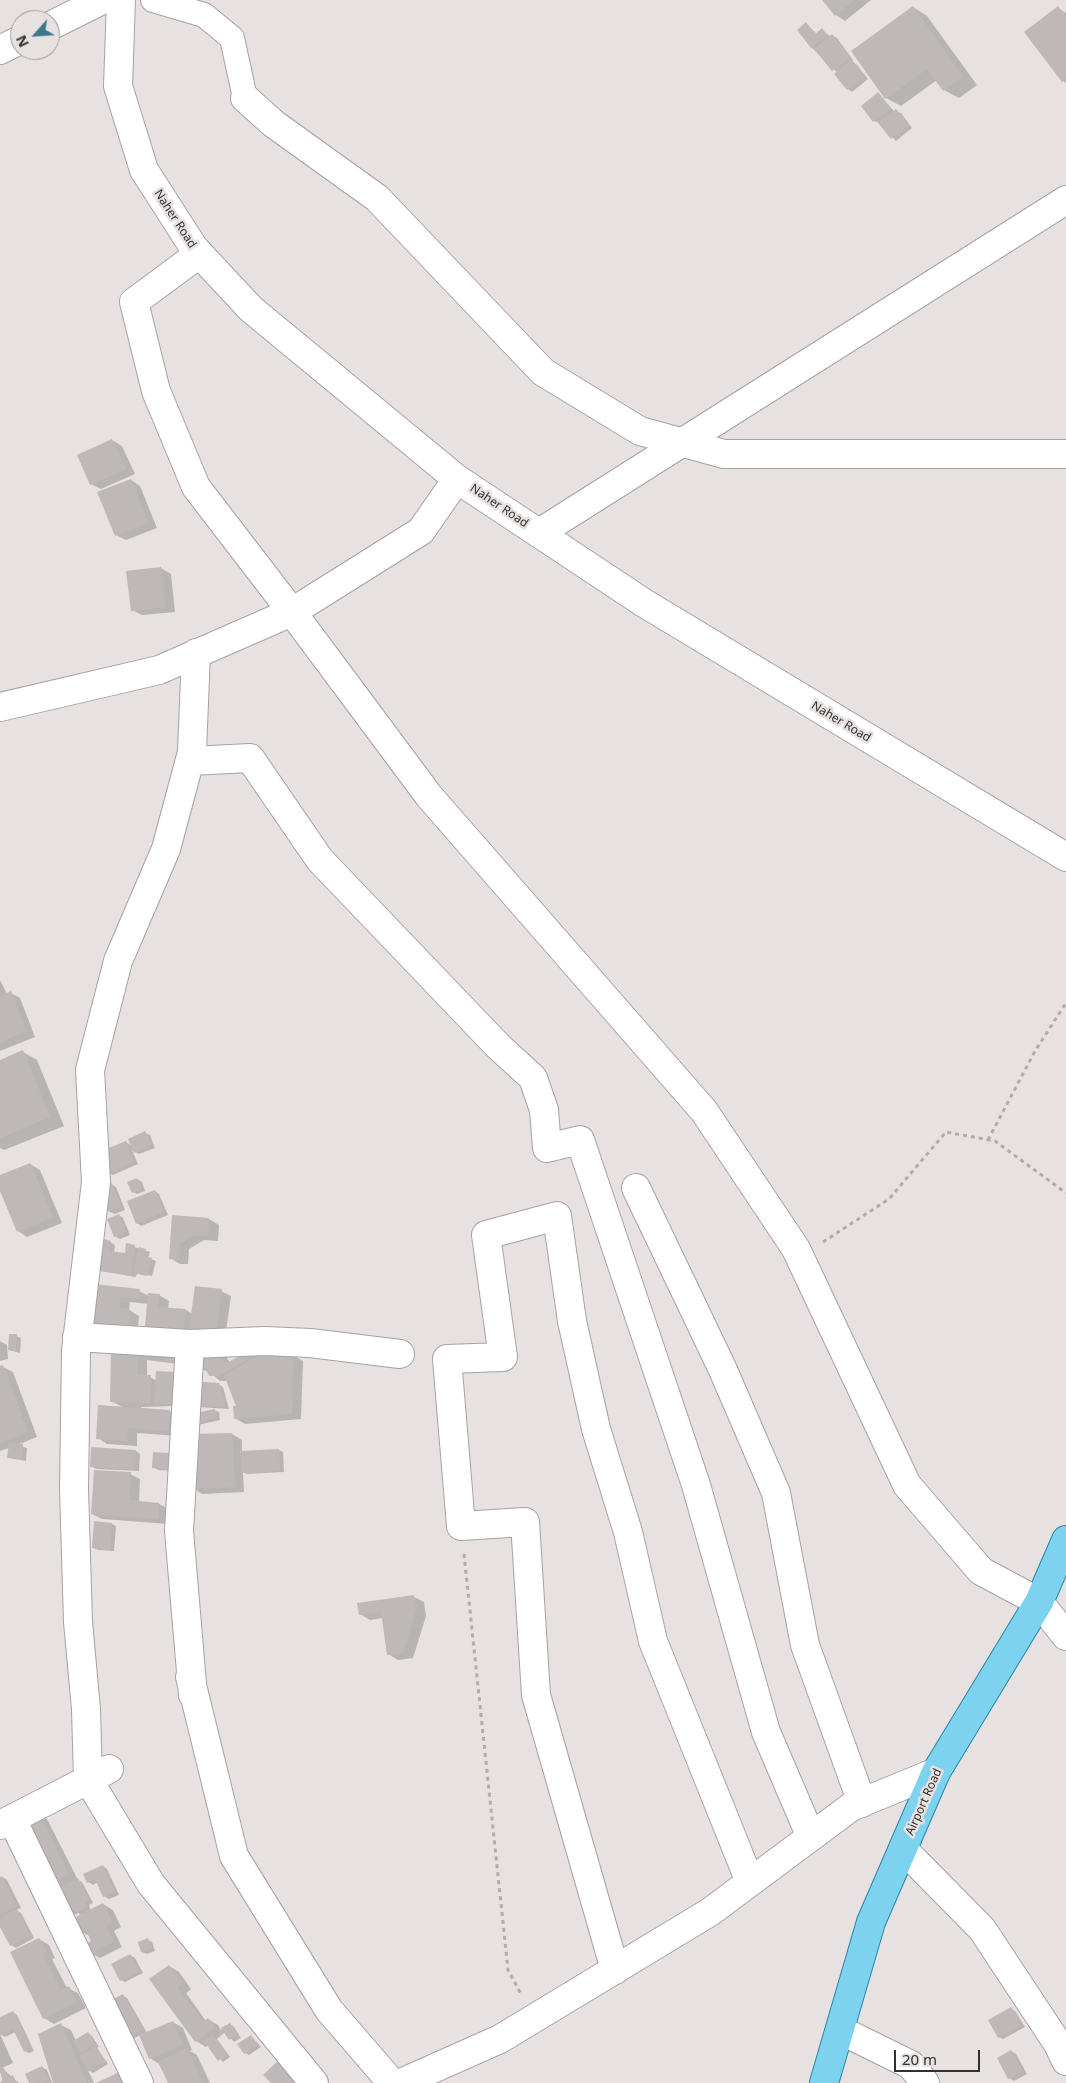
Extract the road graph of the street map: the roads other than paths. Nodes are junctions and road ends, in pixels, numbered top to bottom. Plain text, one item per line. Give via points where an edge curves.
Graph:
1 (102, 0) edge
2 (121, 0) edge
3 (152, 0) edge
4 (60, 21) edge
5 (245, 98) joint
6 (1066, 200) edge
7 (199, 254) junction
8 (682, 442) junction
9 (1066, 454) edge
10 (457, 479) junction
11 (539, 533) junction
12 (292, 612) junction
13 (196, 653) junction
14 (0, 707) edge
15 (190, 761) junction
16 (1066, 857) edge
17 (636, 1188) dead end
18 (78, 1337) junction
19 (190, 1344) junction
20 (400, 1354) dead end
21 (1066, 1540) edge
22 (1039, 1602) junction
23 (1066, 1636) edge
24 (936, 1772) junction
25 (99, 1774) junction
26 (862, 1803) junction
27 (6, 1822) edge
28 (811, 1837) junction
29 (903, 1849) junction
30 (750, 1882) junction
31 (616, 1970) junction
32 (840, 2030) junction
33 (1066, 2062) edge
34 (139, 2083) edge
35 (314, 2083) edge
36 (392, 2083) edge
37 (401, 2083) edge
38 (824, 2083) edge
39 (925, 2083) edge

1 - 4 street
2 - 7 street, Naher Road via 118,86 144,170
3 - 5 street via 204,15 232,38
5 - 8 street via 274,124 377,198 543,372 640,431
6 - 8 street
7 - 10 street, Naher Road via 251,310
7 - 12 street via 134,302 156,391 196,487
8 - 9 street via 724,454
8 - 11 street
10 - 11 street, Naher Road
10 - 12 street via 421,532
11 - 16 street, Naher Road via 644,603
12 - 13 street
12 - 22 street via 429,796 704,1111 800,1257 907,1485 981,1571
13 - 14 street via 160,670
13 - 15 street
15 - 18 street via 166,849 118,961 90,1070 96,1182
15 - 28 street via 250,758 320,860 498,1046 533,1078 544,1110 547,1148 580,1140 696,1486 766,1732
17 - 26 street via 723,1370 776,1493 805,1645
18 - 19 street
18 - 25 street via 74,1489 78,1622 86,1709
19 - 20 street via 310,1343
19 - 36 street via 180,1531 192,1688 234,1856 329,2010
21 - 22 main road, Airport Road
22 - 23 street
22 - 24 main road, Airport Road
24 - 26 street
24 - 29 main road, Airport Road
25 - 27 street
25 - 35 street via 151,1884
26 - 28 street via 851,1807
27 - 34 street
28 - 30 street
29 - 32 main road, Airport Road via 871,1922
29 - 33 street via 982,1929 1058,2044
30 - 31 street via 710,1912
30 - 31 street via 652,1641 628,1532 596,1429 574,1330 557,1216 486,1236 503,1357 447,1360 461,1526 525,1522 536,1695
31 - 37 street via 500,2039
32 - 38 main road, Airport Road
32 - 39 street via 911,2065

